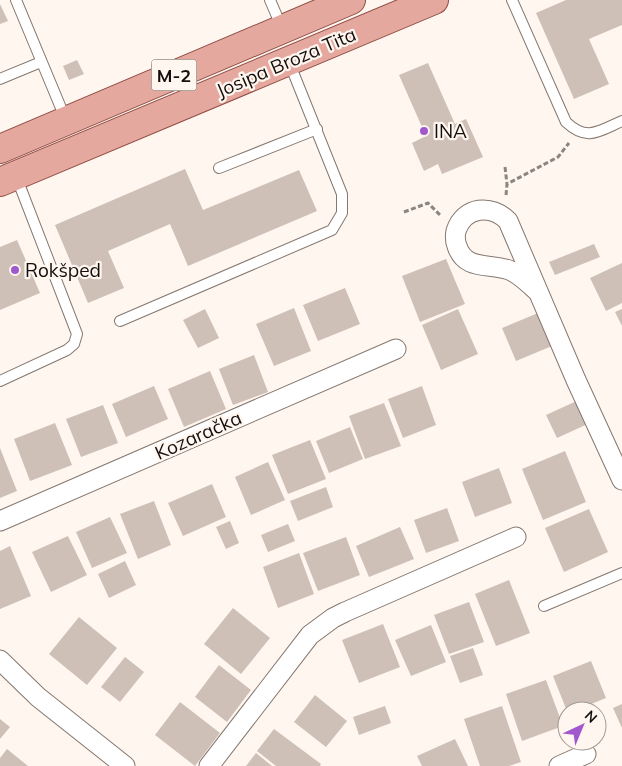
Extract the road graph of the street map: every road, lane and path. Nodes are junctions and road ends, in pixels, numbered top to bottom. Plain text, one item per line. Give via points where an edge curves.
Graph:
1 (16, 0) edge
2 (270, 0) edge
3 (351, 0) edge
4 (434, 0) edge
5 (512, 0) edge
6 (283, 29) junction
7 (288, 61) junction
8 (41, 62) junction
9 (0, 79) edge
10 (66, 121) junction
11 (622, 121) edge
12 (317, 129) junction
13 (577, 133) junction
14 (0, 149) edge
15 (505, 167) dead end
16 (219, 168) dead end
17 (8, 179) edge
18 (507, 184) junction
19 (404, 212) dead end
20 (503, 216) junction
21 (456, 232) junction
22 (537, 291) junction
23 (120, 321) dead end
24 (396, 349) dead end
25 (0, 381) edge
26 (622, 480) edge
27 (0, 521) edge
28 (516, 537) dead end
29 (622, 573) edge
30 (544, 606) dead end
31 (0, 660) edge
32 (586, 754) dead end
33 (125, 766) edge
34 (209, 766) edge
35 (559, 766) edge

1 - 8 lane
2 - 6 lane
3 - 6 main road, Josipa Broza Tita / M-2
4 - 7 main road, Josipa Broza Tita / M-2
5 - 13 lane via 566,122
6 - 10 main road, Josipa Broza Tita / M-2
7 - 12 lane
7 - 17 main road, Josipa Broza Tita / M-2
8 - 9 lane
8 - 10 lane
10 - 14 main road, Josipa Broza Tita / M-2
11 - 13 lane via 591,134
12 - 16 lane
12 - 23 lane via 342,194 342,213 332,230
13 - 18 path via 558,157
15 - 18 path
17 - 25 lane via 77,334 74,344 62,354
18 - 20 path
19 - 21 path via 428,203
20 - 21 street via 486,209 472,212 459,224
20 - 22 street via 513,230
21 - 22 street via 459,252 465,260 480,267 512,271
22 - 26 street
24 - 27 street, Kozaračka
28 - 34 street via 322,625 300,647
29 - 30 lane
31 - 33 street via 38,697
32 - 35 street

